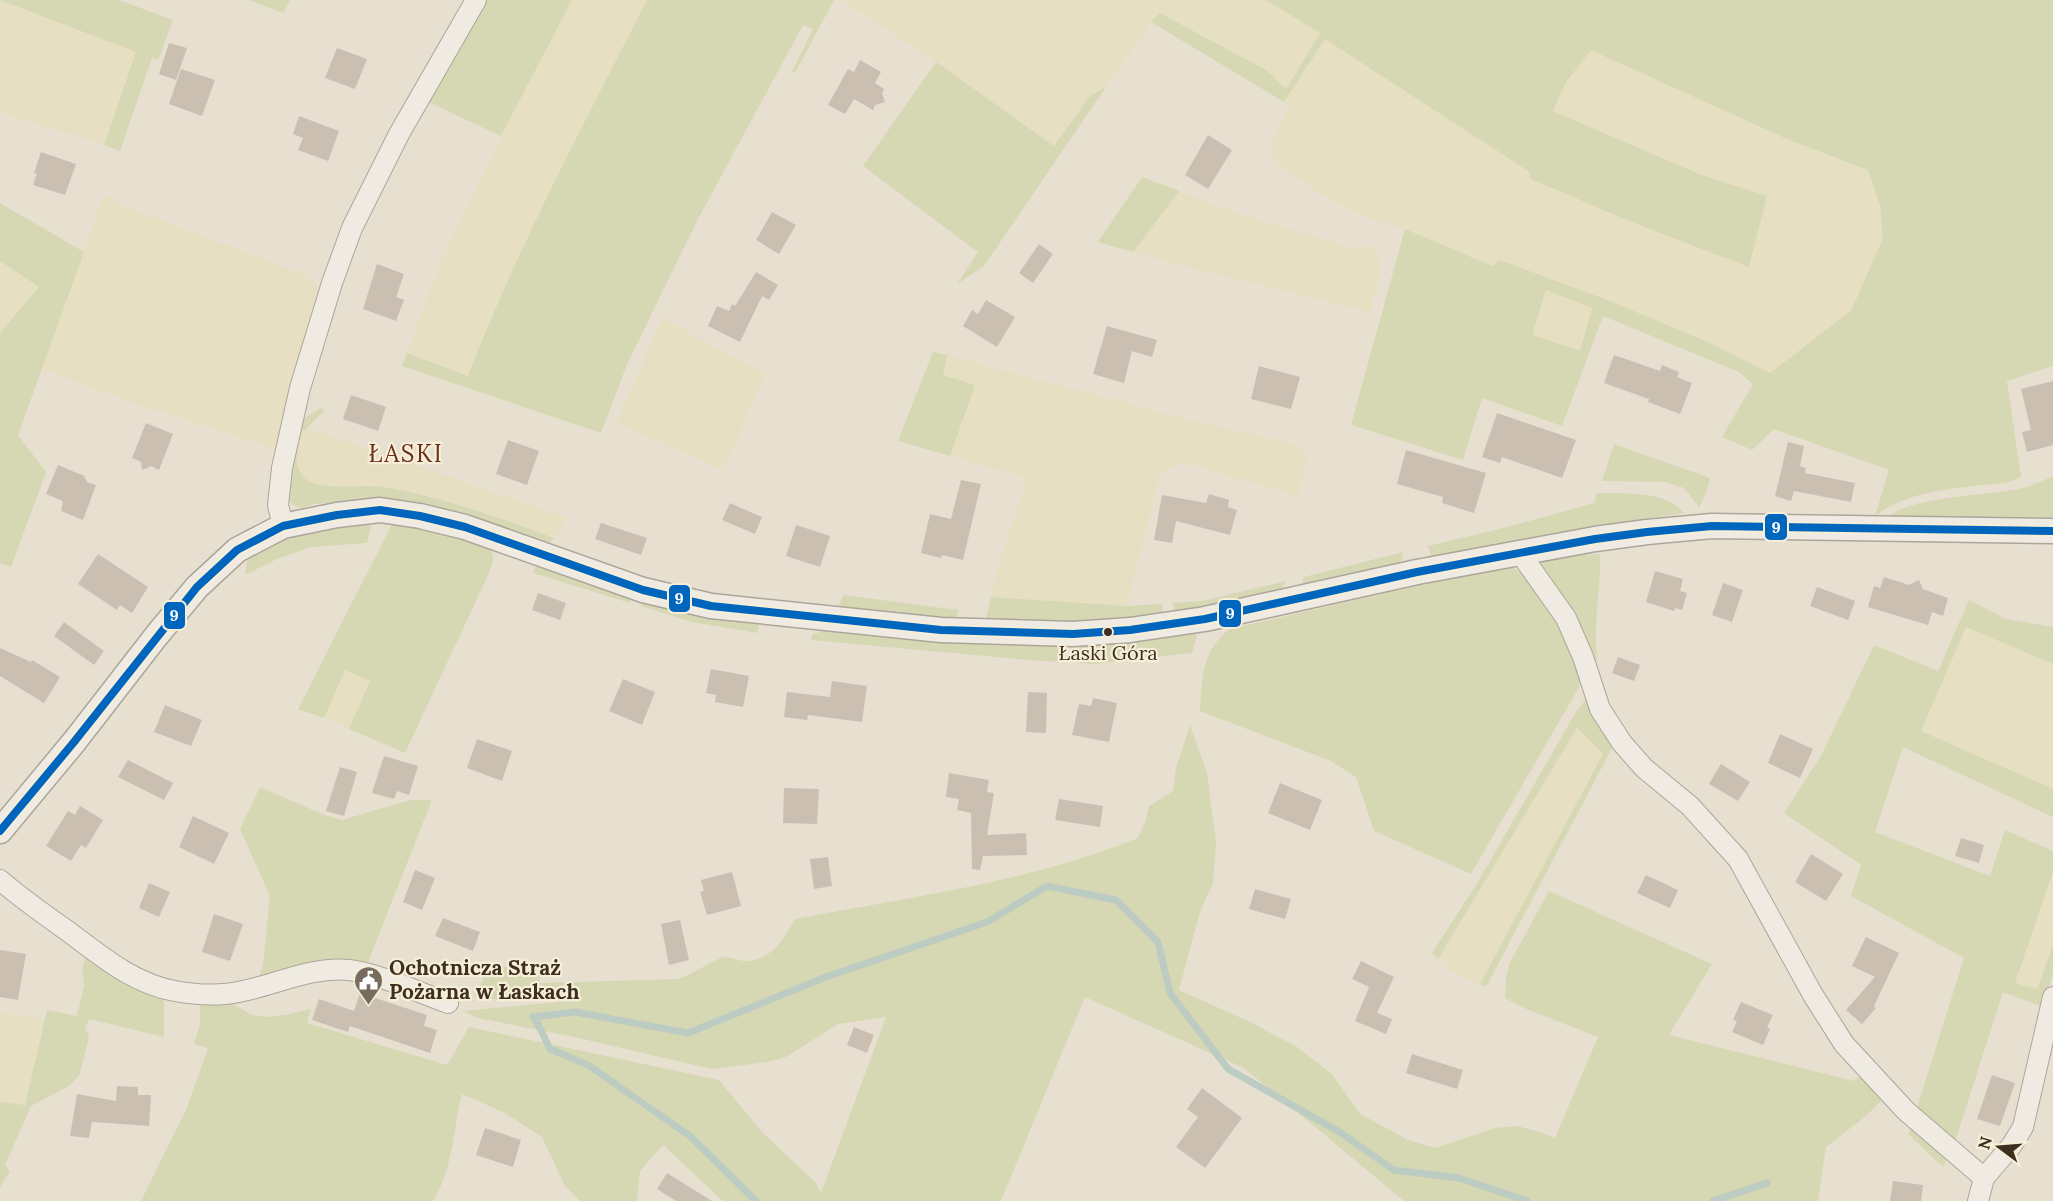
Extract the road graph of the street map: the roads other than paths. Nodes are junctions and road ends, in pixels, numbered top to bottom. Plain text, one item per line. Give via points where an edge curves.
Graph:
1 (476, 0) edge
2 (283, 526) junction
3 (2053, 531) edge
4 (1520, 553) junction
5 (0, 831) edge
6 (0, 880) edge
7 (2053, 997) edge
8 (448, 1003) dead end
9 (1984, 1178) junction
10 (1978, 1201) edge

1 - 2 street via 399,134 348,239 300,388 282,468 278,505
2 - 4 street via 380,510 465,527 644,590 711,606 941,630 1073,634 1205,619
2 - 5 street via 237,550 197,587
3 - 4 street via 1712,526 1605,537
4 - 9 street via 1566,618 1600,709 1622,743 1644,768 1690,806 1738,859 1844,1044 1906,1111
6 - 8 street via 117,967 157,987 218,994 314,973 349,970
7 - 9 street via 2023,1127
9 - 10 street

